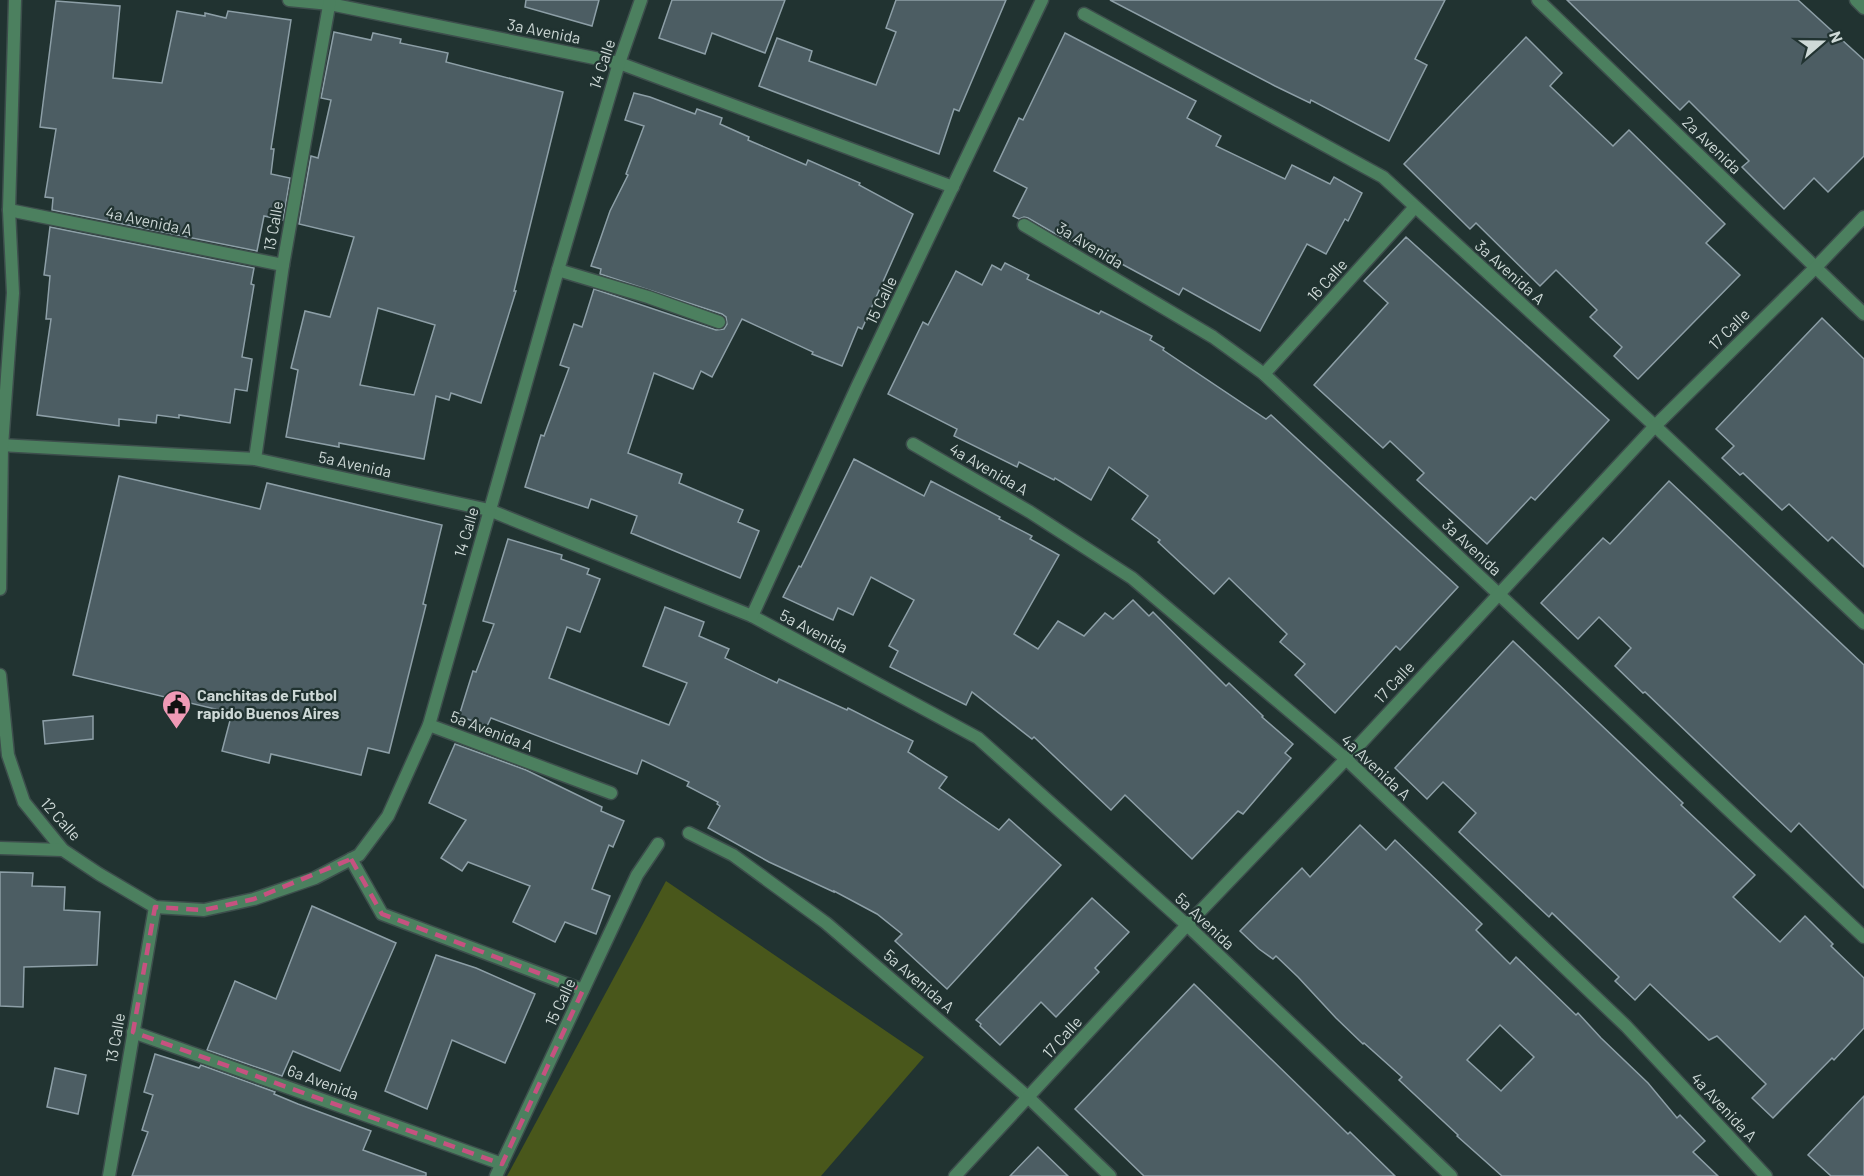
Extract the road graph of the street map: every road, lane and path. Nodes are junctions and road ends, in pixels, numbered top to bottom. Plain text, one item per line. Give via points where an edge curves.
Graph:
1 (15, 0) edge
2 (289, 0) edge
3 (641, 0) edge
4 (1042, 0) edge
5 (1538, 0) edge
6 (1856, 0) edge
7 (330, 2) edge
8 (1864, 8) edge
9 (1084, 14) dead end
10 (620, 63) junction
11 (953, 187) junction
12 (1415, 207) junction
13 (9, 210) junction
14 (1864, 217) edge
15 (1024, 225) dead end
16 (283, 265) junction
17 (1815, 268) junction
18 (558, 270) junction
19 (6, 292) edge
20 (1864, 314) edge
21 (719, 322) dead end
22 (1264, 374) junction
23 (1655, 426) junction
24 (913, 444) dead end
25 (1, 446) edge
26 (255, 459) junction
27 (489, 510) junction
28 (0, 589) edge
29 (1498, 594) junction
30 (752, 616) junction
31 (1864, 623) edge
32 (0, 675) edge
33 (429, 725) junction
34 (1346, 759) junction
35 (611, 793) dead end
36 (689, 833) dead end
37 (658, 844) dead end
38 (0, 848) edge
39 (63, 850) junction
40 (351, 859) junction
41 (155, 906) junction
42 (1187, 925) junction
43 (1864, 937) edge
44 (584, 990) junction
45 (133, 1032) junction
46 (1029, 1098) junction
47 (502, 1164) junction
48 (109, 1176) edge
49 (496, 1176) edge
50 (955, 1176) edge
51 (1110, 1176) edge
52 (1451, 1176) edge
53 (1766, 1176) edge

1 - 13 street
2 - 7 street, 3a Avenida
3 - 10 street, 14 Calle
4 - 11 street, 15 Calle
5 - 17 street, 2a Avenida
6 - 8 street
7 - 10 street, 3a Avenida
7 - 16 street, 13 Calle
9 - 12 street, 3a Avenida A via 1383,177
10 - 11 street, 3a Avenida
10 - 18 street, 14 Calle
11 - 30 street, 15 Calle
12 - 22 street, 16 Calle
12 - 23 street, 3a Avenida A
13 - 16 street, 4a Avenida A
13 - 19 street
14 - 17 street, 17 Calle
15 - 22 street, 3a Avenida via 1213,337
16 - 26 street, 13 Calle
17 - 20 street, 2a Avenida
17 - 23 street, 17 Calle
18 - 21 street
18 - 27 street, 14 Calle
19 - 25 street
22 - 29 street, 3a Avenida
23 - 29 street, 17 Calle
23 - 31 street, 3a Avenida A
24 - 34 street, 4a Avenida A via 1030,512 1132,578
25 - 26 street, 5a Avenida
25 - 28 street
26 - 27 street, 5a Avenida
27 - 30 street, 5a Avenida
27 - 33 street, 14 Calle
29 - 34 street, 17 Calle
29 - 43 street, 3a Avenida
30 - 42 street, 5a Avenida via 978,738
32 - 39 street, 12 Calle via 8,755 24,802
33 - 35 street, 5a Avenida A
33 - 40 street, 14 Calle via 388,816 359,855
34 - 42 street, 17 Calle
34 - 53 street, 4a Avenida A via 1626,1026
36 - 46 street, 5a Avenida A via 733,855 826,923
37 - 44 street, 15 Calle via 638,875
38 - 39 street
39 - 41 street, 12 Calle
40 - 41 street, 14 Calle via 315,878 254,899 204,910
40 - 44 street via 382,914
41 - 45 street, 13 Calle
42 - 46 street, 17 Calle
42 - 52 street, 5a Avenida
44 - 47 street, 15 Calle
45 - 47 street, 6a Avenida
45 - 48 street, 13 Calle
46 - 50 street, 17 Calle
46 - 51 street, 5a Avenida A
47 - 49 street, 15 Calle

